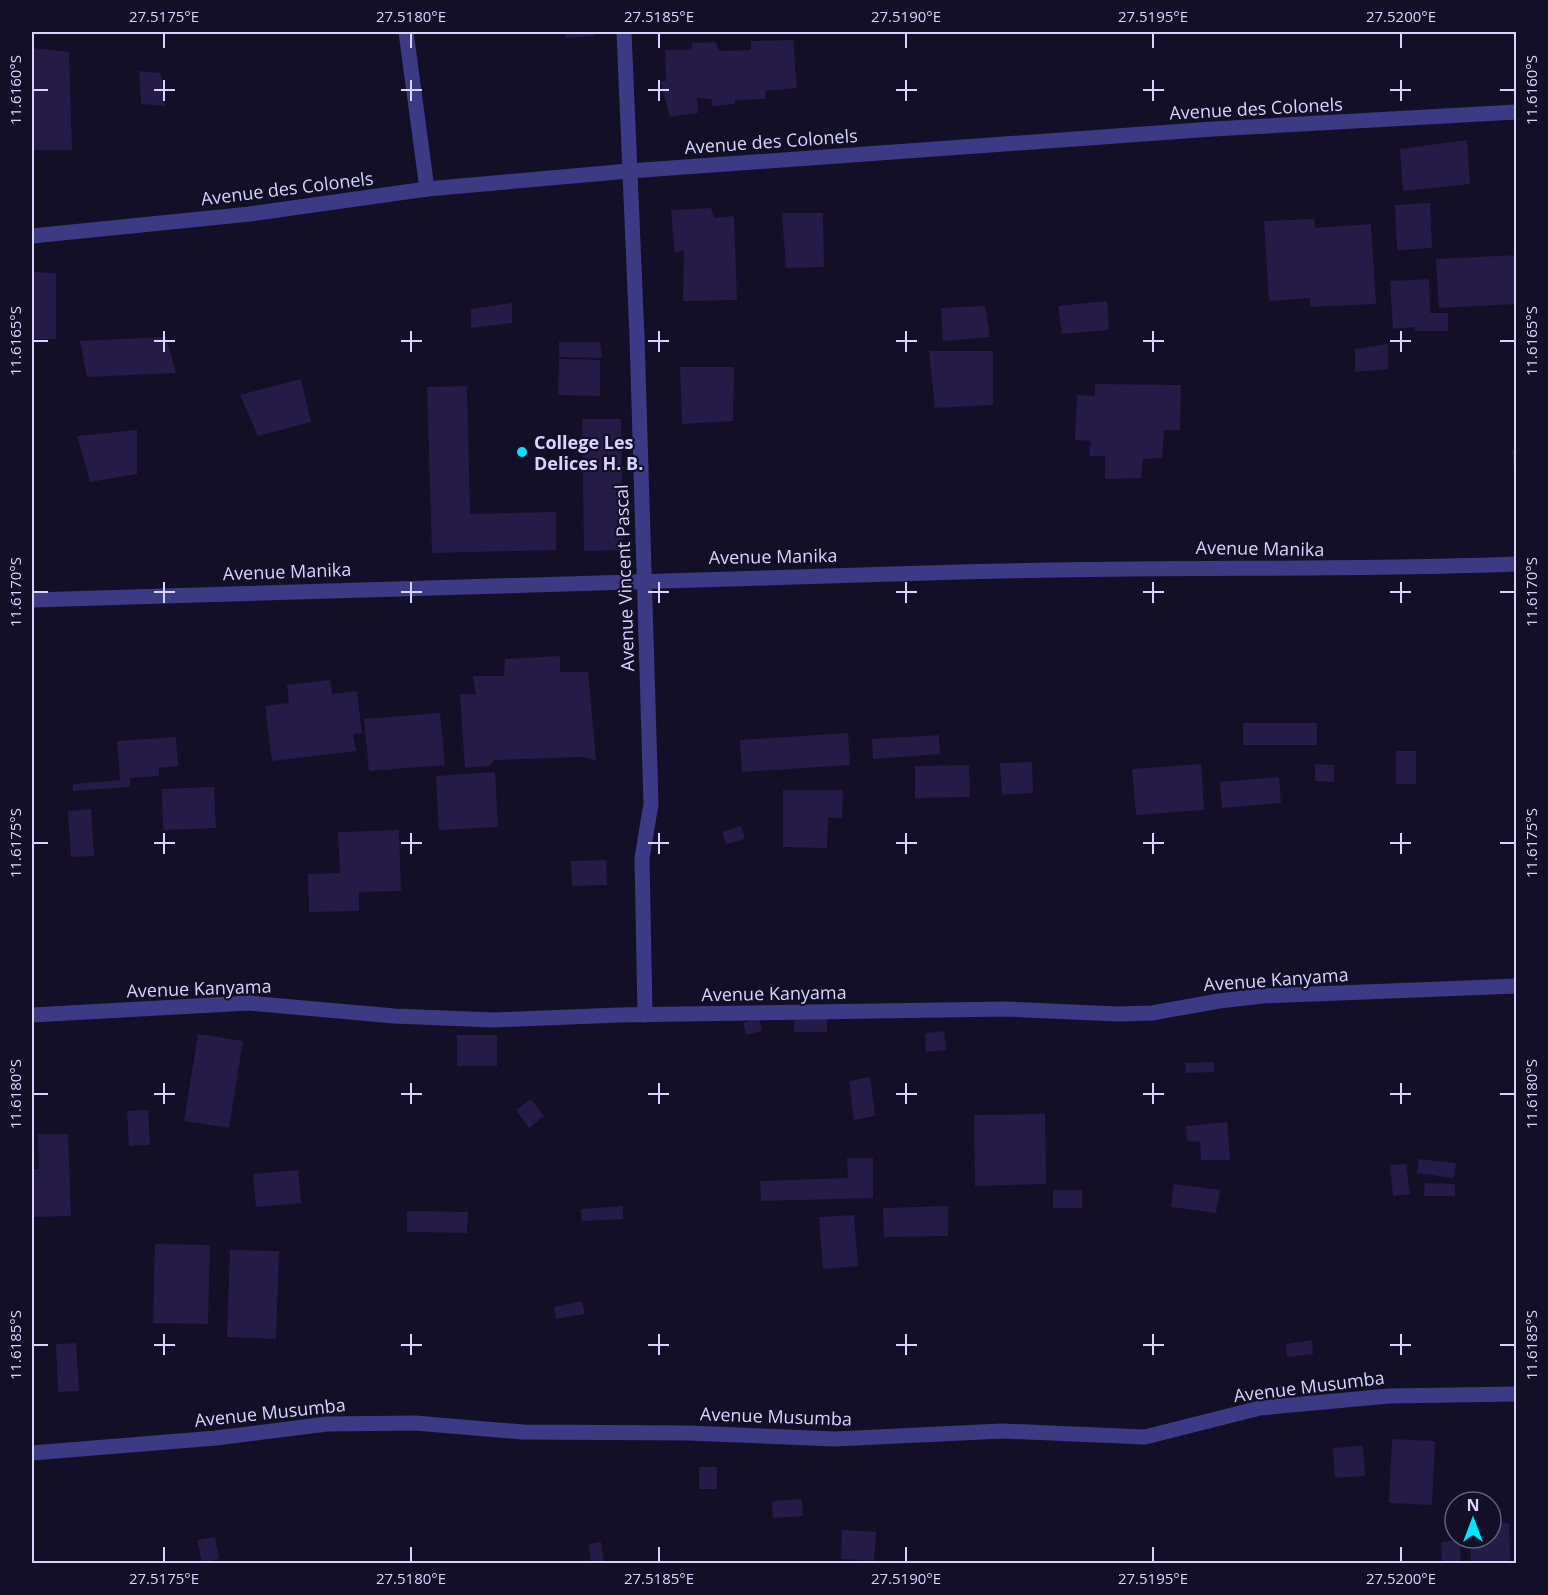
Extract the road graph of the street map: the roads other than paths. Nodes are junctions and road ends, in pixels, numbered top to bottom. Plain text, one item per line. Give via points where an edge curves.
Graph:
1 (406, 32) edge
2 (624, 32) edge
3 (1516, 112) edge
4 (629, 171) junction
5 (427, 189) junction
6 (32, 236) edge
7 (1516, 564) edge
8 (643, 579) junction
9 (32, 600) edge
10 (1516, 986) edge
11 (32, 1015) edge
12 (645, 1015) junction
13 (1516, 1394) edge
14 (32, 1453) edge

1 - 5 street
2 - 4 street, Avenue Vincent Pascal
3 - 4 street, Avenue des Colonels via 1213,129
4 - 5 street, Avenue des Colonels
4 - 8 street, Avenue Vincent Pascal
5 - 6 street, Avenue des Colonels via 250,214
7 - 8 street, Avenue Manika
8 - 9 street, Avenue Manika
8 - 12 street, Avenue Vincent Pascal via 651,804 642,858
10 - 12 street, Avenue Kanyama via 1262,996 1129,1014 1005,1009
11 - 12 street, Avenue Kanyama via 249,1003 494,1020
13 - 14 street, Avenue Musumba via 1389,1396 1260,1408 1145,1437 1002,1431 835,1439 523,1432 415,1423 327,1424 216,1438

